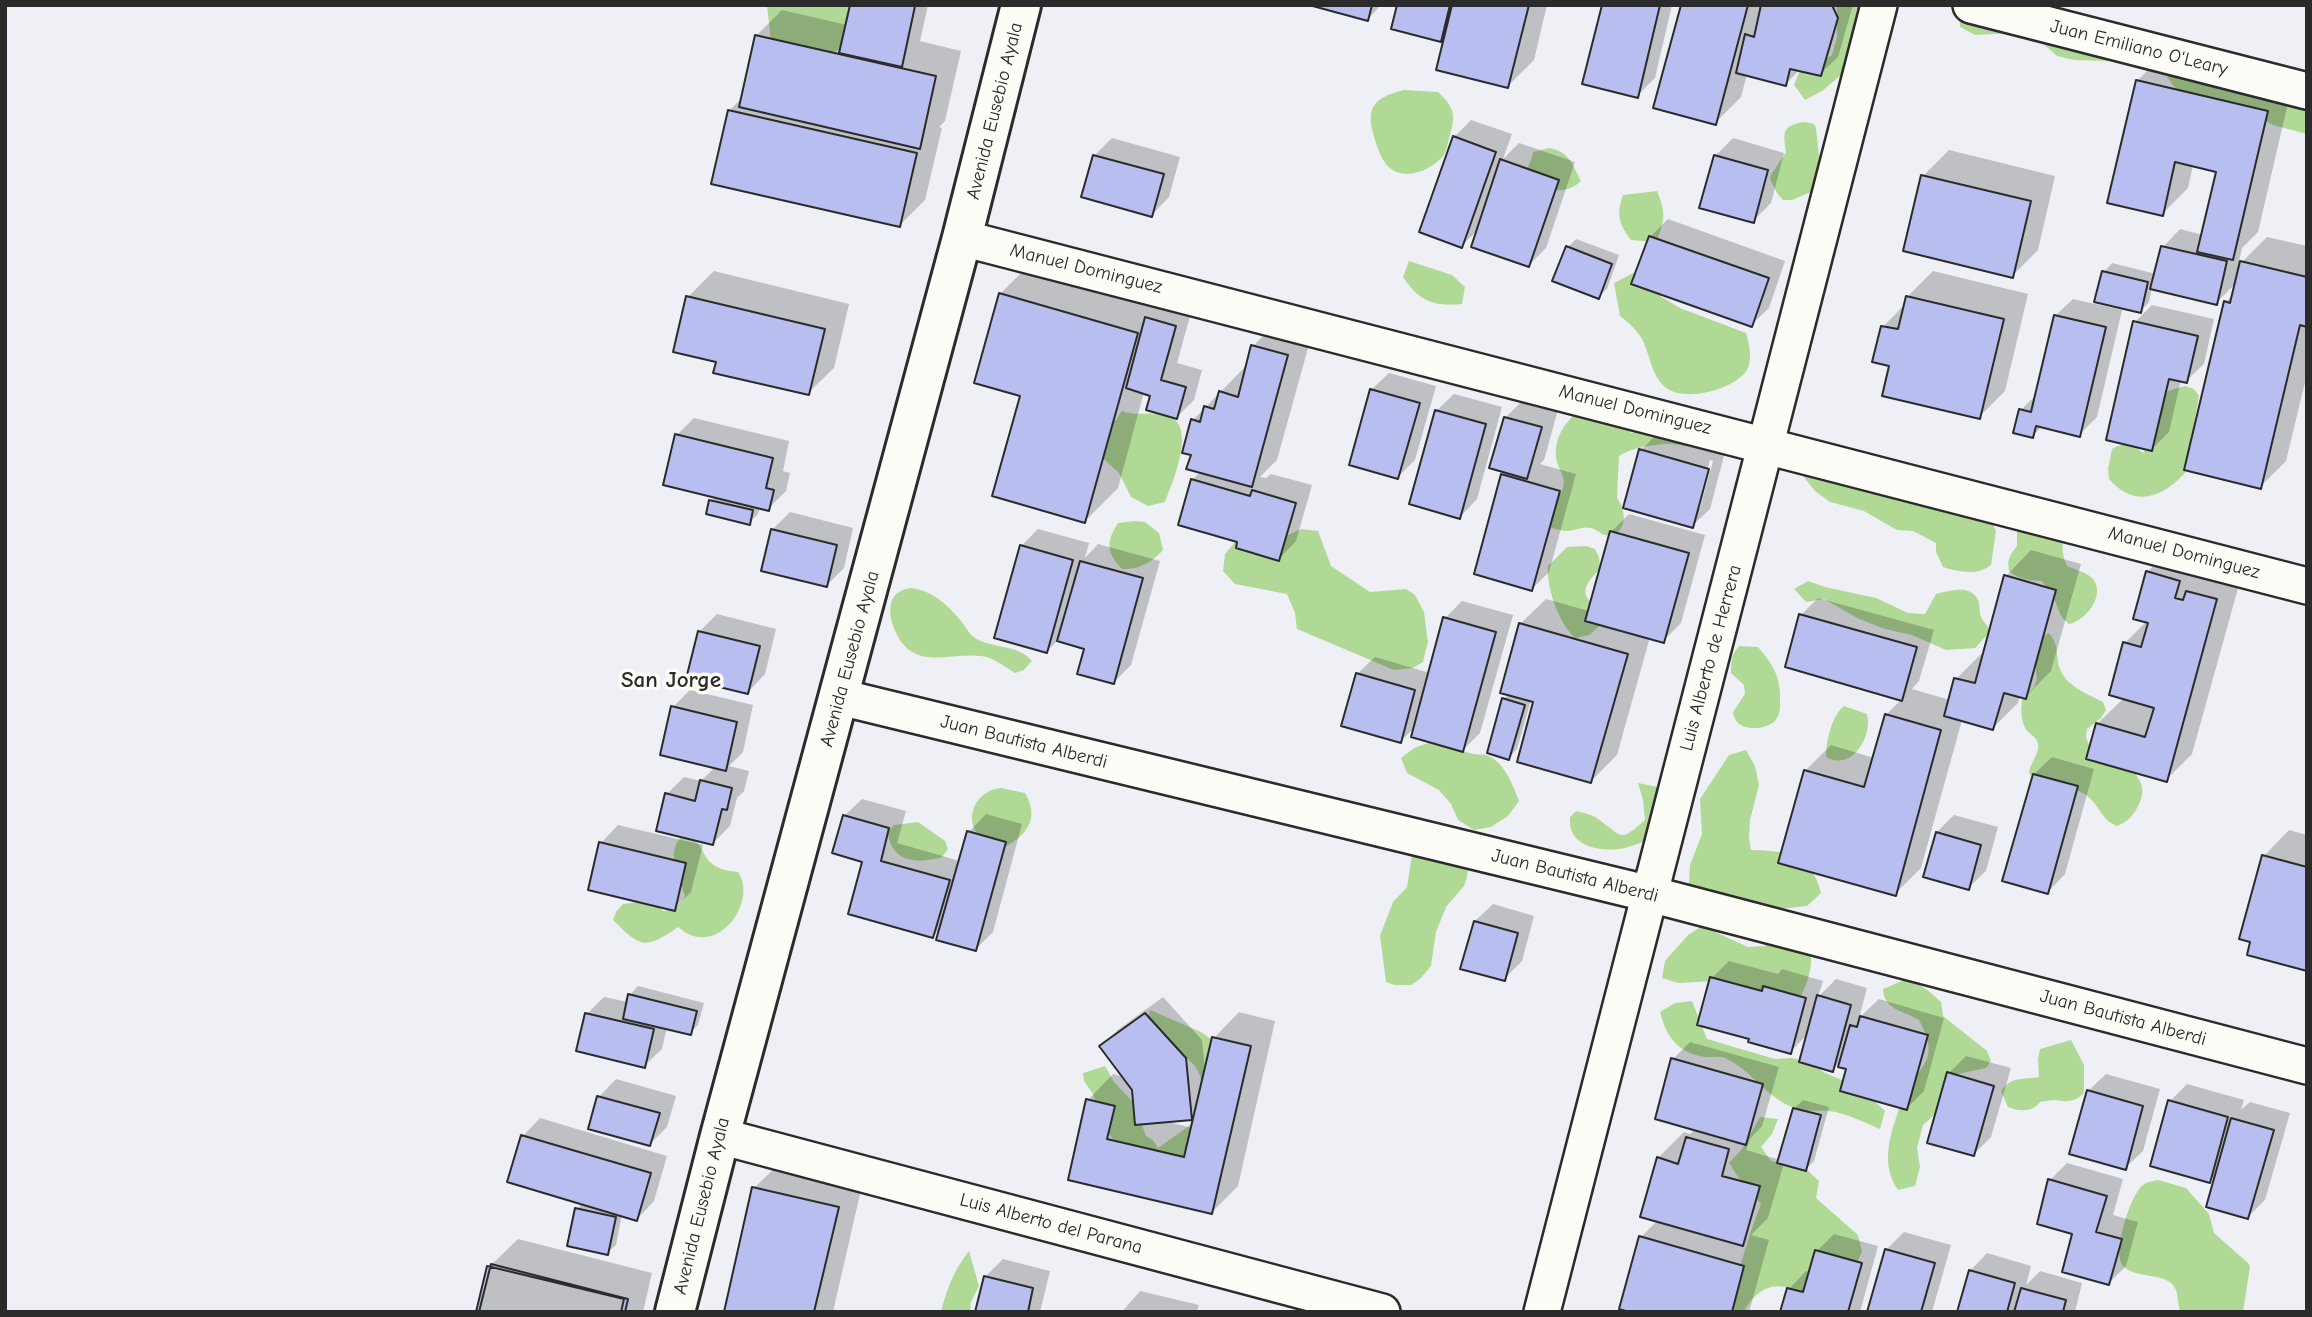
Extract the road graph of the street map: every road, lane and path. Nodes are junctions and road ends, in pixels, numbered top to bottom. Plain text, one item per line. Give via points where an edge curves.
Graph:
1 (1021, 5) edge
2 (1879, 5) edge
3 (1971, 5) edge
4 (2307, 90) edge
5 (962, 238) junction
6 (1766, 444) junction
7 (2307, 586) edge
8 (839, 697) junction
9 (1650, 894) junction
10 (2307, 1066) edge
11 (720, 1136) junction
12 (675, 1312) edge
13 (1382, 1312) edge
14 (1542, 1312) edge

1 - 5 street, Avenida Eusebio Ayala
2 - 6 street, Luis Alberto de Herrera
3 - 4 street, Juan Emiliano O'Leary
5 - 6 street, Manuel Dominguez
5 - 8 street, Avenida Eusebio Ayala
6 - 7 street, Manuel Dominguez
6 - 9 street, Luis Alberto de Herrera
8 - 9 street, Juan Bautista Alberdi
8 - 11 street, Avenida Eusebio Ayala
9 - 10 street, Juan Bautista Alberdi
9 - 14 street, Luis Alberto de Herrera
11 - 12 street, Avenida Eusebio Ayala
11 - 13 street, Luis Alberto del Parana

